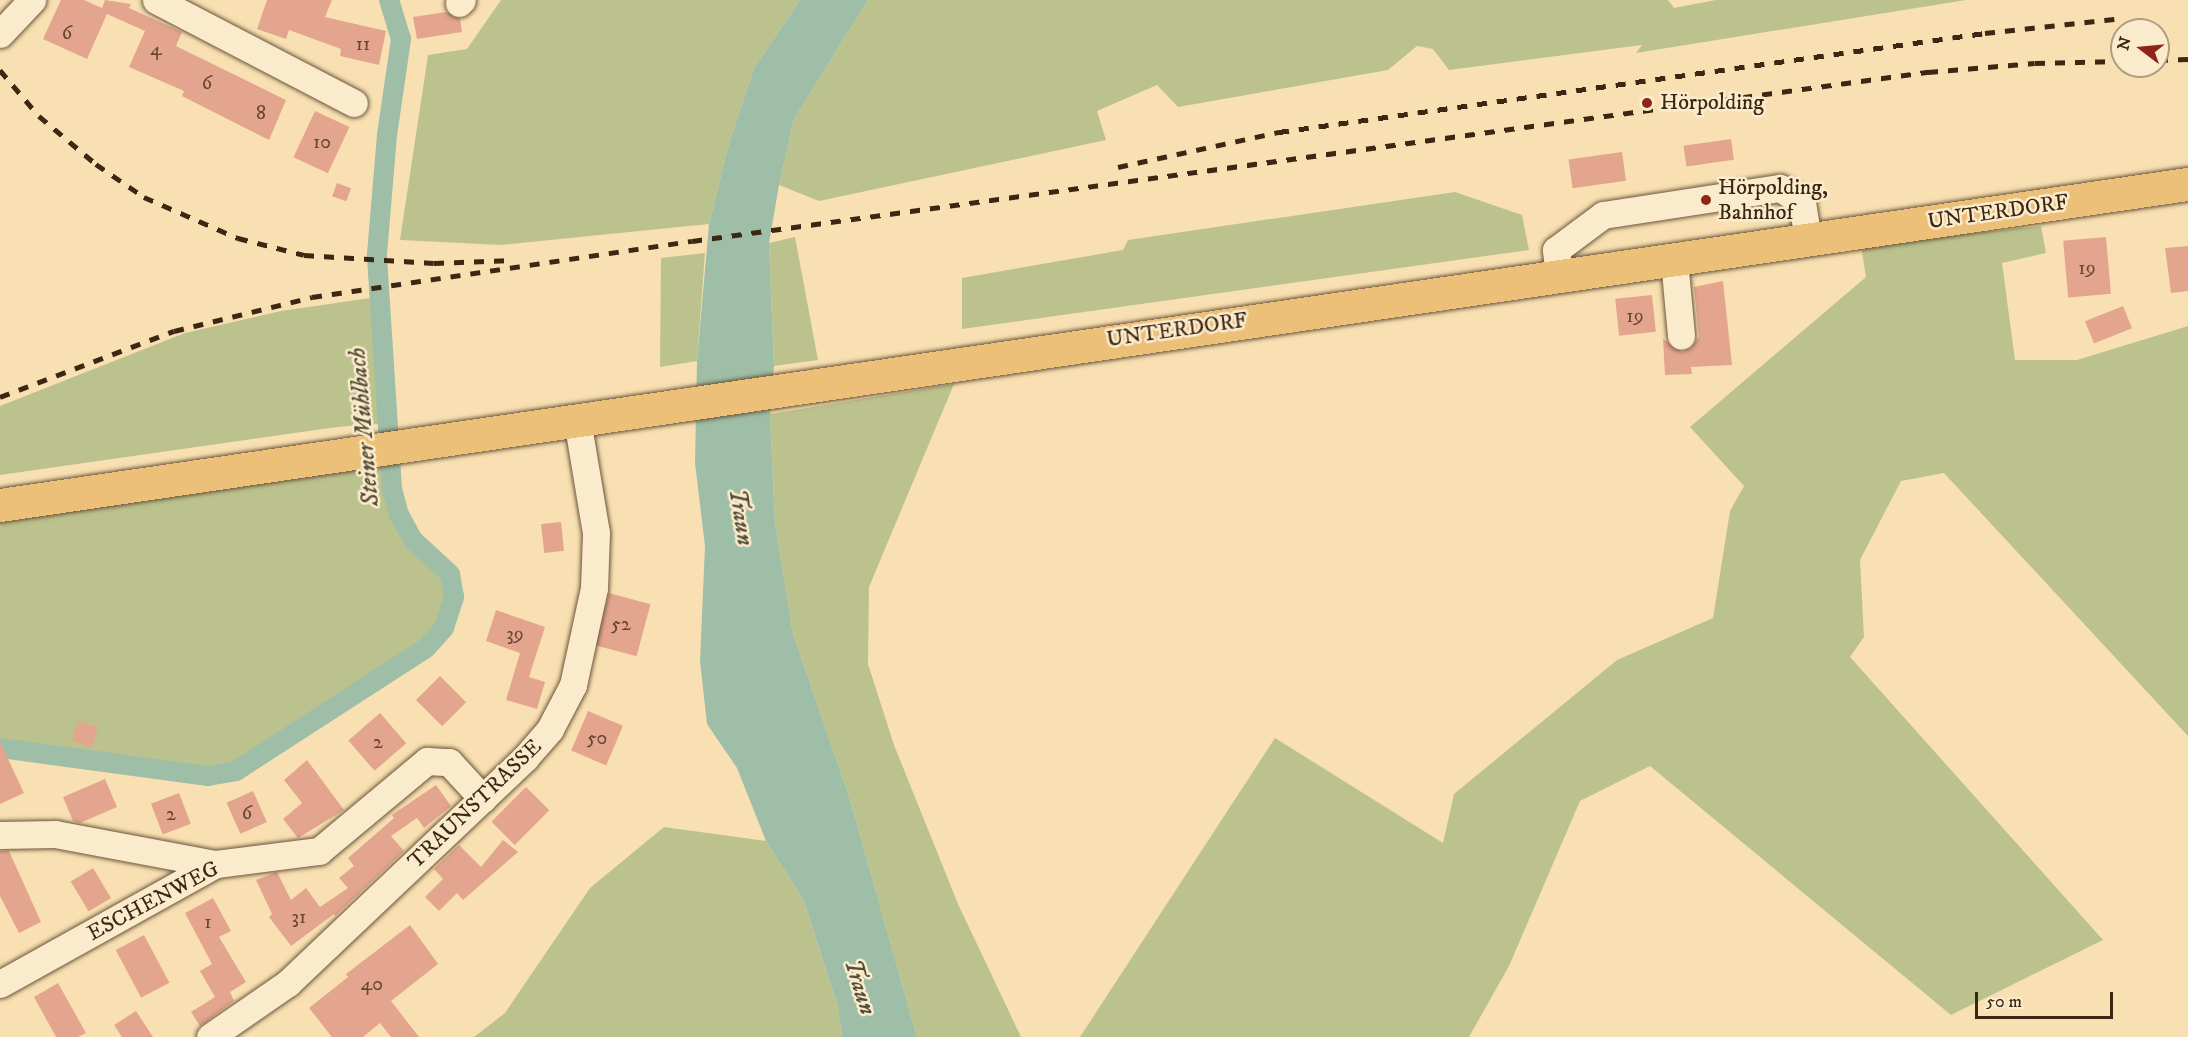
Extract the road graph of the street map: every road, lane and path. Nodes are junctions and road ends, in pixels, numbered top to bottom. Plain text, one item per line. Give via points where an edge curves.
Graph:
1 (32, 0) edge
2 (156, 0) edge
3 (0, 34) edge
4 (354, 103) dead end
5 (2188, 184) edge
6 (1808, 239) junction
7 (1674, 260) junction
8 (1559, 275) junction
9 (1681, 336) dead end
10 (578, 419) junction
11 (0, 505) edge
12 (483, 799) junction
13 (0, 835) edge
14 (216, 864) junction
15 (0, 984) edge
16 (210, 1037) edge

1 - 3 street
2 - 4 street
5 - 6 main road, UNTERDORF
6 - 7 main road, UNTERDORF
6 - 8 street via 1802,202 1780,188 1603,215 1556,250
7 - 8 main road, UNTERDORF
7 - 9 street
8 - 10 main road, UNTERDORF
10 - 11 main road, UNTERDORF
10 - 12 street, TRAUNSTRASSE via 596,533 594,588 573,685 550,729
12 - 14 street, ESCHENWEG via 449,762 428,761 319,851
12 - 16 street, TRAUNSTRASSE via 288,983
13 - 14 street via 55,834
14 - 15 street, ESCHENWEG

